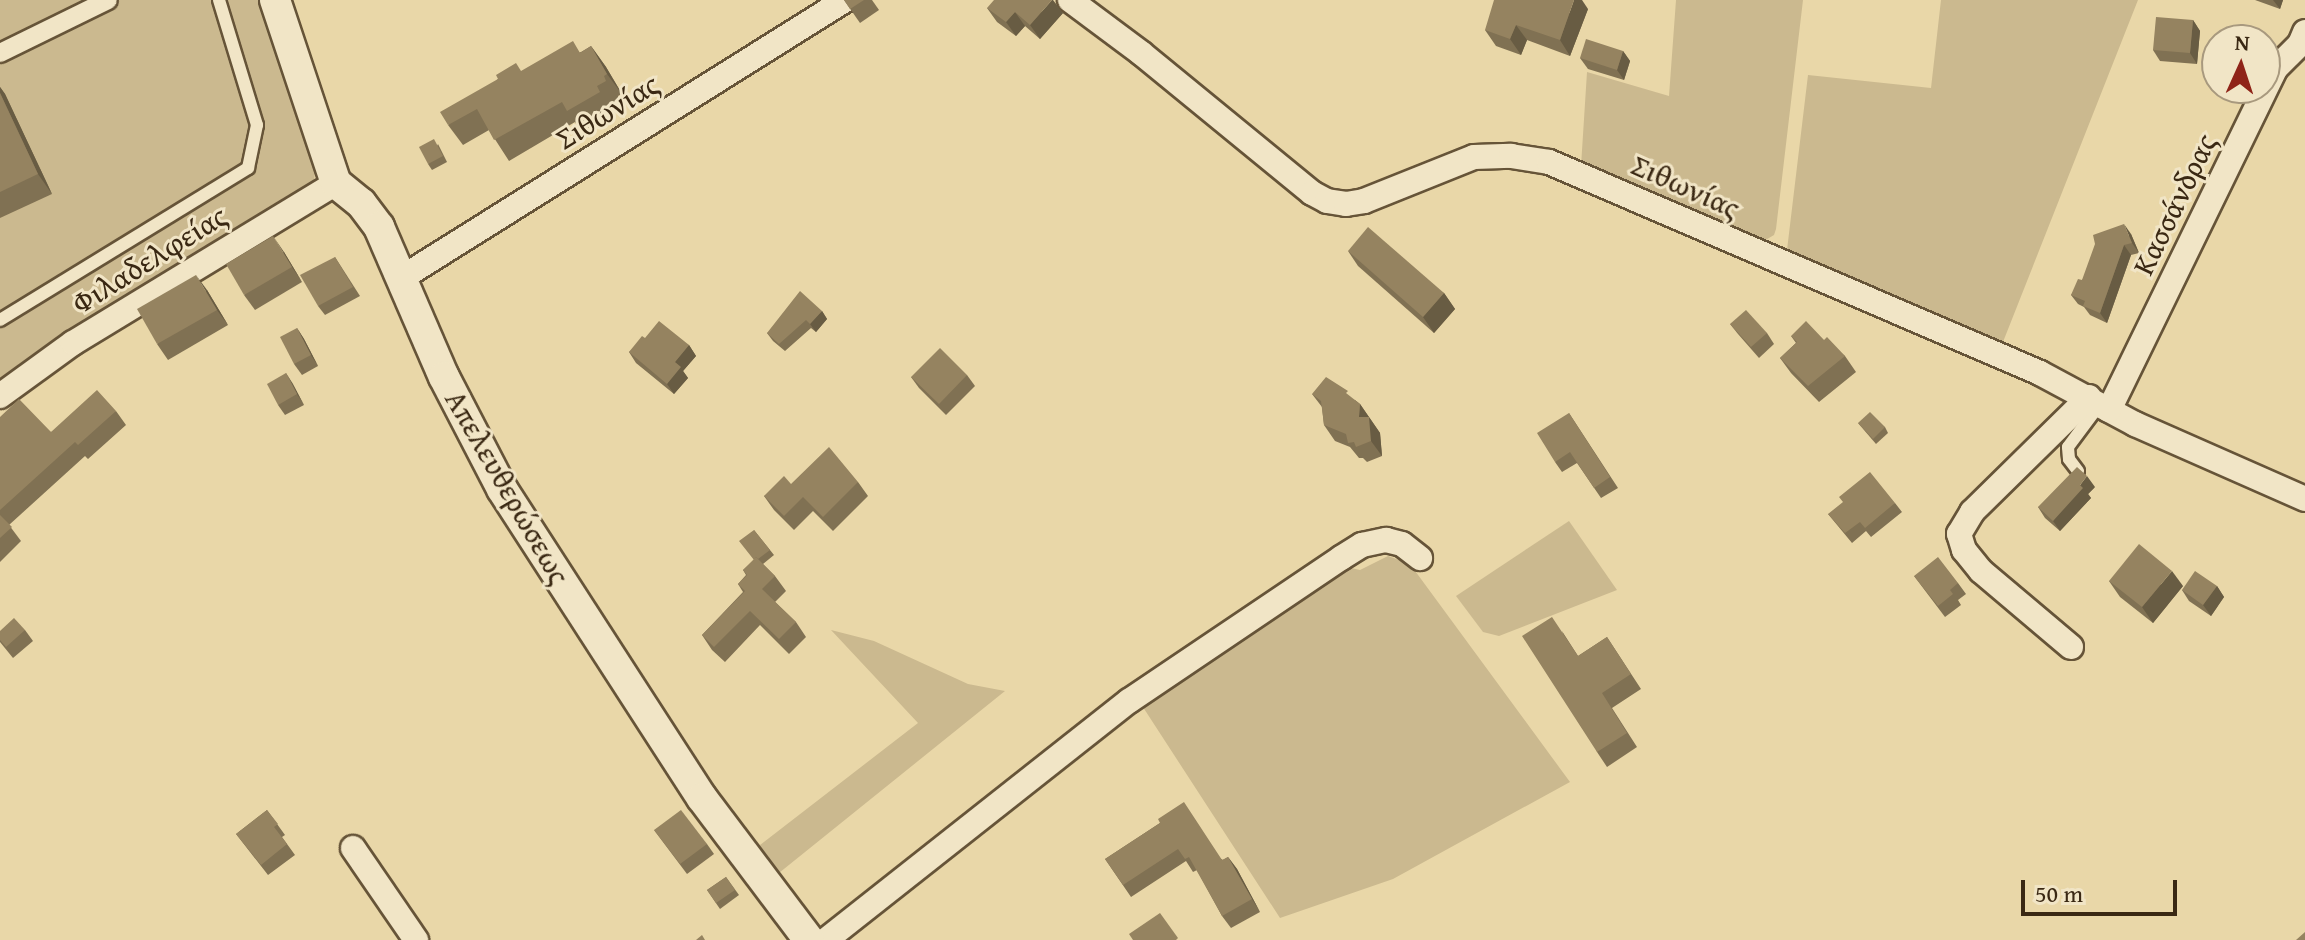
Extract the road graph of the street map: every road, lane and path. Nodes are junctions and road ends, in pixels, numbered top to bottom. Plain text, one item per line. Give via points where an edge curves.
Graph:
1 (108, 0) edge
2 (219, 0) edge
3 (275, 0) edge
4 (845, 0) edge
5 (1070, 0) edge
6 (2305, 32) edge
7 (0, 53) edge
8 (336, 183) junction
9 (403, 277) junction
10 (0, 320) edge
11 (0, 396) edge
12 (2099, 404) junction
13 (2078, 471) edge
14 (2305, 499) edge
15 (1420, 558) dead end
16 (2071, 647) dead end
17 (353, 848) dead end
18 (416, 940) edge
19 (809, 940) edge
20 (826, 940) edge

1 - 7 street
2 - 10 lane via 257,125 248,168
3 - 8 street
4 - 9 street, Σιθωνίας
5 - 12 street, Σιθωνίας via 1327,201 1364,201 1474,157 1549,162 2040,373
6 - 12 street, Κασσάνδρας via 2276,68
8 - 9 street, Απελευθερώσεως via 379,227
8 - 11 street, Φιλαδελφείας via 86,336
9 - 19 street, Απελευθερώσεως via 444,377 502,489 702,798
12 - 13 lane via 2068,447
12 - 14 street, Σιθωνίας
12 - 16 street, Κασσάνδρας via 1972,512 1959,534 1981,571
15 - 20 street via 1398,542 1381,540 1329,565 1119,708
17 - 18 street

